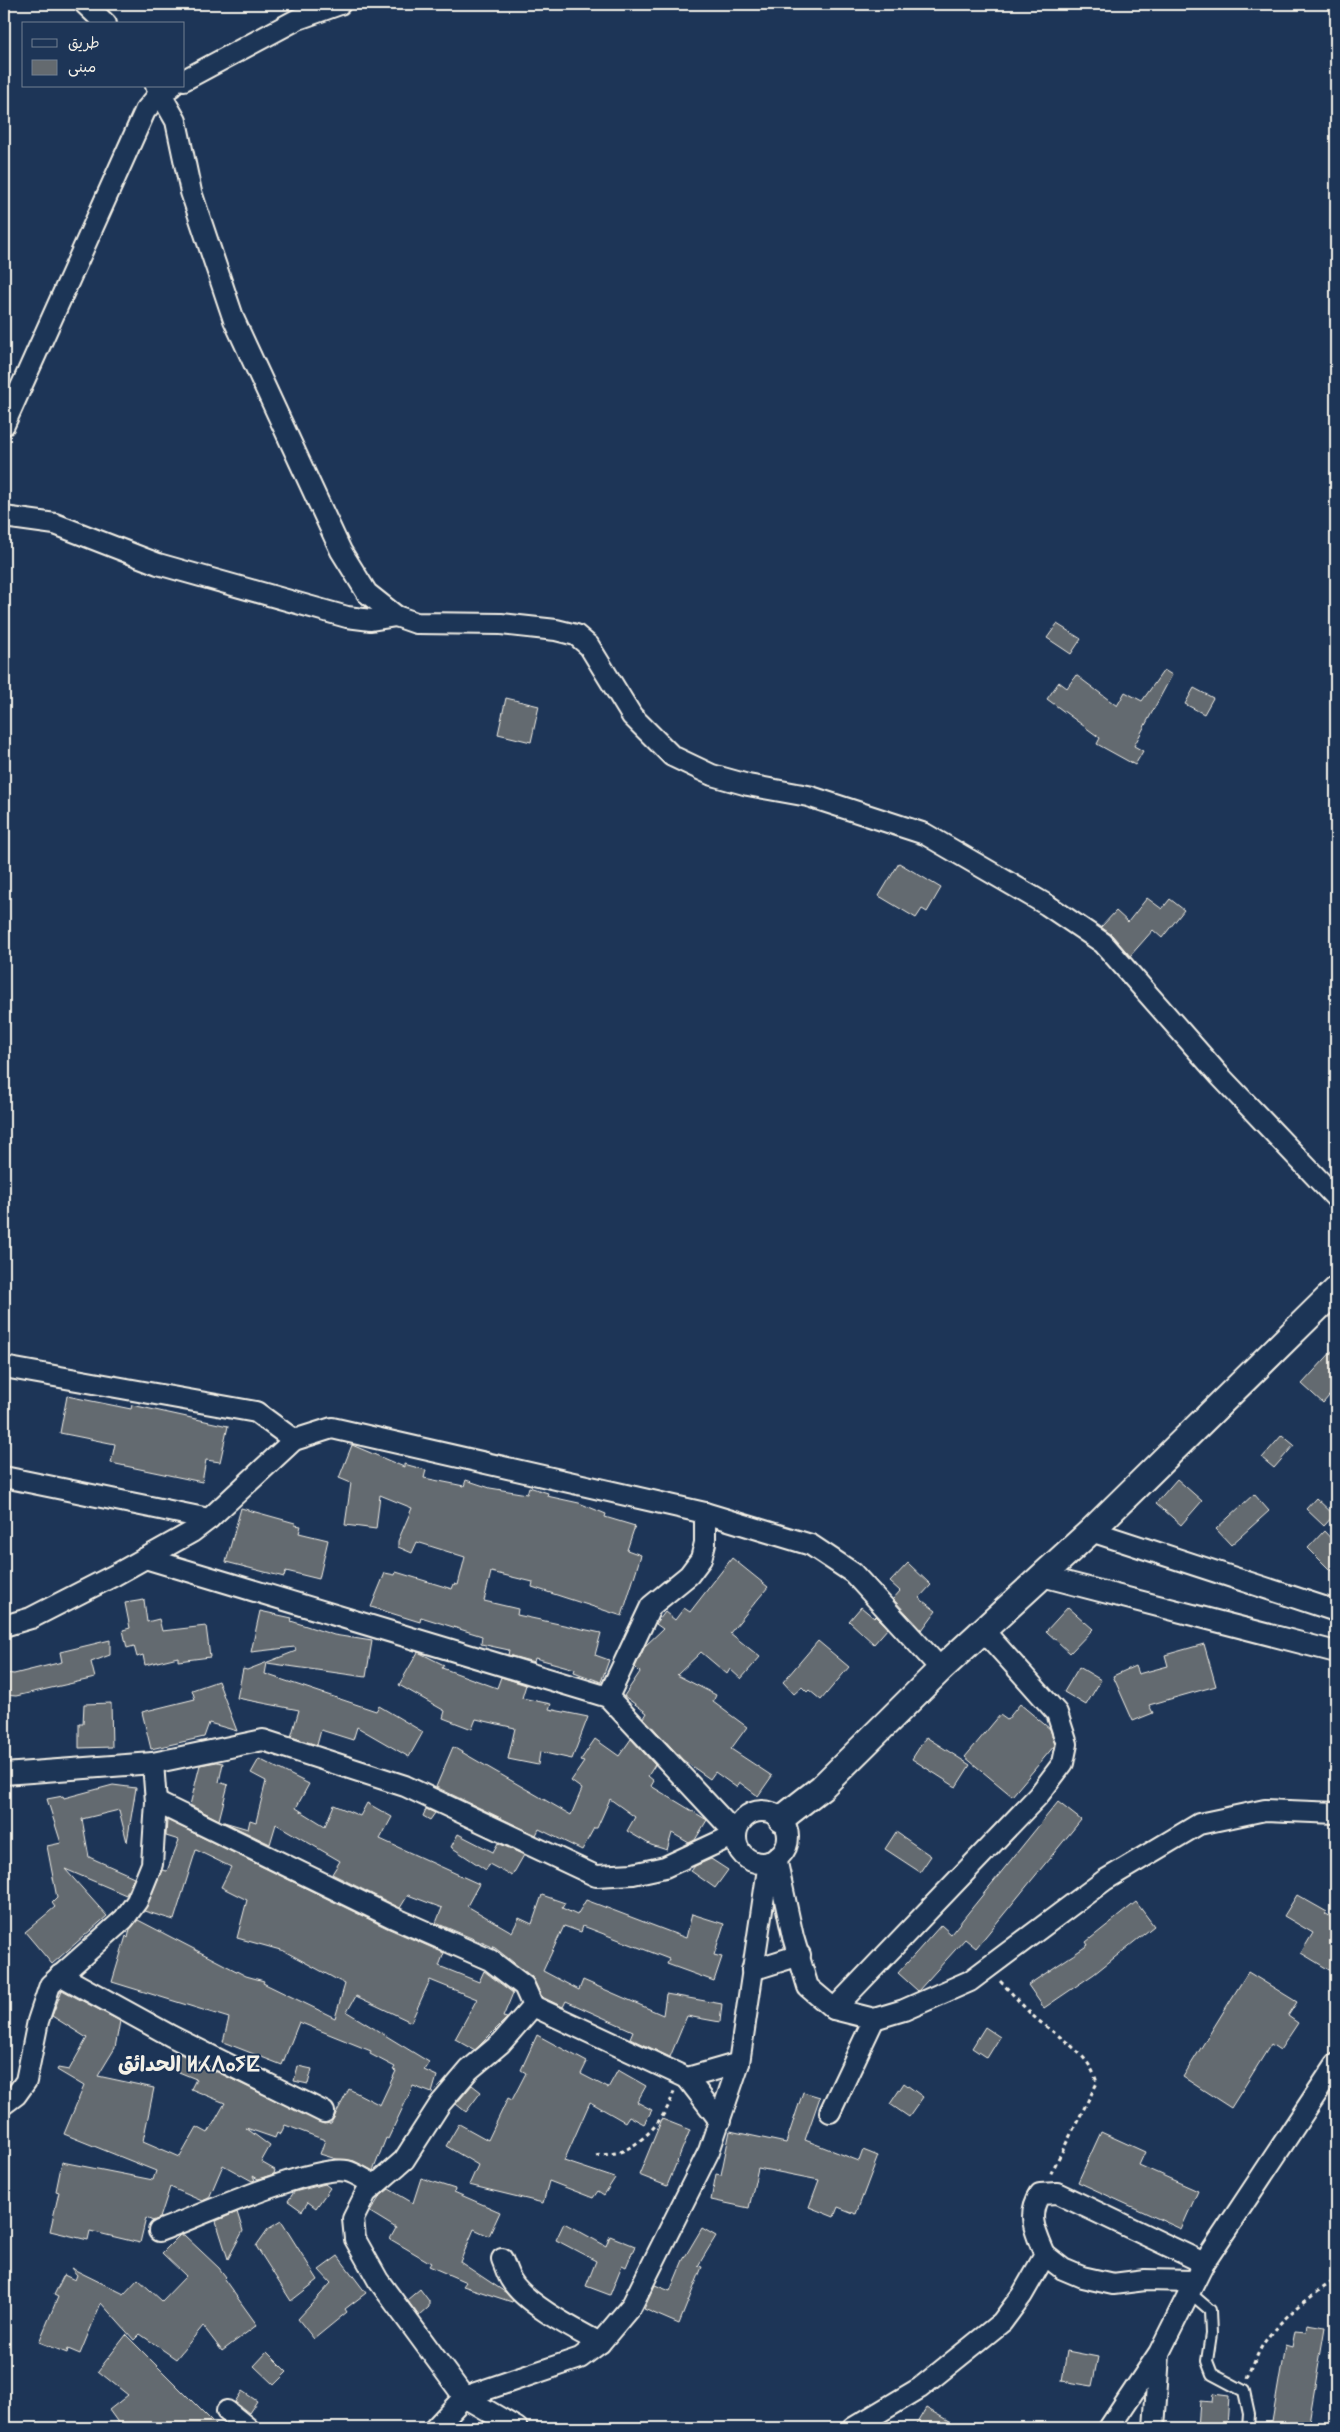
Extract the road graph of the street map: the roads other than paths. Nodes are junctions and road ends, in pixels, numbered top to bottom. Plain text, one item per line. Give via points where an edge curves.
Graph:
1 (86, 4) edge
2 (340, 4) edge
3 (104, 22) edge
4 (185, 79) edge
5 (163, 88) edge
6 (4, 424) edge
7 (4, 517) edge
8 (396, 616) junction
9 (1336, 1198) edge
10 (1336, 1290) edge
11 (4, 1367) edge
12 (294, 1440) junction
13 (4, 1477) edge
14 (706, 1513) junction
15 (209, 1519) junction
16 (1091, 1531) junction
17 (145, 1558) junction
18 (1042, 1576) junction
19 (1336, 1611) edge
20 (4, 1612) edge
21 (31, 1618) junction
22 (4, 1626) edge
23 (983, 1630) junction
24 (1336, 1652) edge
25 (941, 1669) junction
26 (608, 1697) junction
27 (153, 1763) junction
28 (4, 1774) edge
29 (156, 1802) junction
30 (1336, 1813) edge
31 (781, 1819) junction
32 (736, 1834) junction
33 (772, 1860) junction
34 (800, 1955) junction
35 (752, 1970) junction
36 (60, 1975) junction
37 (533, 2006) junction
38 (834, 2008) junction
39 (874, 2019) junction
40 (739, 2063) junction
41 (1336, 2064) edge
42 (682, 2076) junction
43 (4, 2104) edge
44 (324, 2112) dead end
45 (830, 2112) dead end
46 (720, 2121) junction
47 (375, 2185) junction
48 (159, 2231) dead end
49 (1046, 2255) junction
50 (502, 2259) dead end
51 (1204, 2263) junction
52 (1191, 2286) junction
53 (600, 2343) junction
54 (1160, 2353) junction
55 (464, 2397) junction
56 (226, 2411) dead end
57 (248, 2428) edge
58 (435, 2428) edge
59 (517, 2428) edge
60 (853, 2428) edge
61 (1109, 2428) edge
62 (1154, 2428) edge
63 (1248, 2428) edge

1 - 3 street
2 - 4 street via 298,19
5 - 6 street via 144,111
5 - 8 street via 176,121 191,192 234,320 341,551 367,593
7 - 8 street via 55,524 158,564 347,617 377,620
8 - 9 street via 416,623 501,624 576,635 590,646 632,716 672,756 712,775 808,796 925,834 1047,905 1103,943 1220,1076
10 - 16 street
11 - 12 street via 256,1412
12 - 14 street via 332,1428
12 - 15 street
13 - 15 street
14 - 25 street via 811,1545 853,1573
14 - 26 street via 701,1559 689,1575 652,1606
15 - 17 street
16 - 18 street
16 - 19 street
17 - 21 street
17 - 26 street
18 - 23 street
18 - 24 street
20 - 21 street
21 - 22 street
23 - 25 street
23 - 38 street via 1057,1713 1067,1744 1063,1763 1038,1796
25 - 31 street via 822,1787
26 - 32 street
27 - 28 street
27 - 29 street
27 - 32 street via 263,1740 405,1786 596,1876 633,1874 665,1867
29 - 36 street via 152,1864 137,1901 124,1919
29 - 37 street via 392,1917 490,1960 524,1986
30 - 39 street via 1265,1810 1199,1824 1106,1880 970,1981 913,2007
31 - 32 street via 766,1811 750,1814 743,1819
31 - 33 street via 786,1827 787,1844
32 - 33 street via 738,1848 748,1859 754,1862
33 - 34 street
33 - 35 street
34 - 35 street
34 - 38 street via 808,1987
35 - 40 street
36 - 43 street via 50,1985 38,2021 26,2080 16,2095
36 - 44 street via 171,2036
37 - 42 street
37 - 47 street via 501,2043 469,2070 440,2104 404,2160
38 - 39 street
39 - 45 street
40 - 42 street
40 - 46 street
41 - 51 street
42 - 46 street
46 - 53 street via 710,2152 632,2304
47 - 48 street via 348,2171 332,2170 257,2193
47 - 55 street via 358,2205 354,2219 355,2239 378,2280
49 - 51 street via 1033,2228 1034,2204 1040,2194 1057,2193
49 - 52 street via 1063,2269 1113,2284 1145,2280
49 - 60 street via 1002,2322 920,2388
50 - 53 street via 512,2282 532,2302
51 - 52 street
52 - 54 street
52 - 63 lane via 1210,2310 1207,2361 1212,2374 1244,2391
53 - 55 street via 580,2358
54 - 61 street
54 - 62 street
55 - 58 street
55 - 59 street
56 - 57 street

